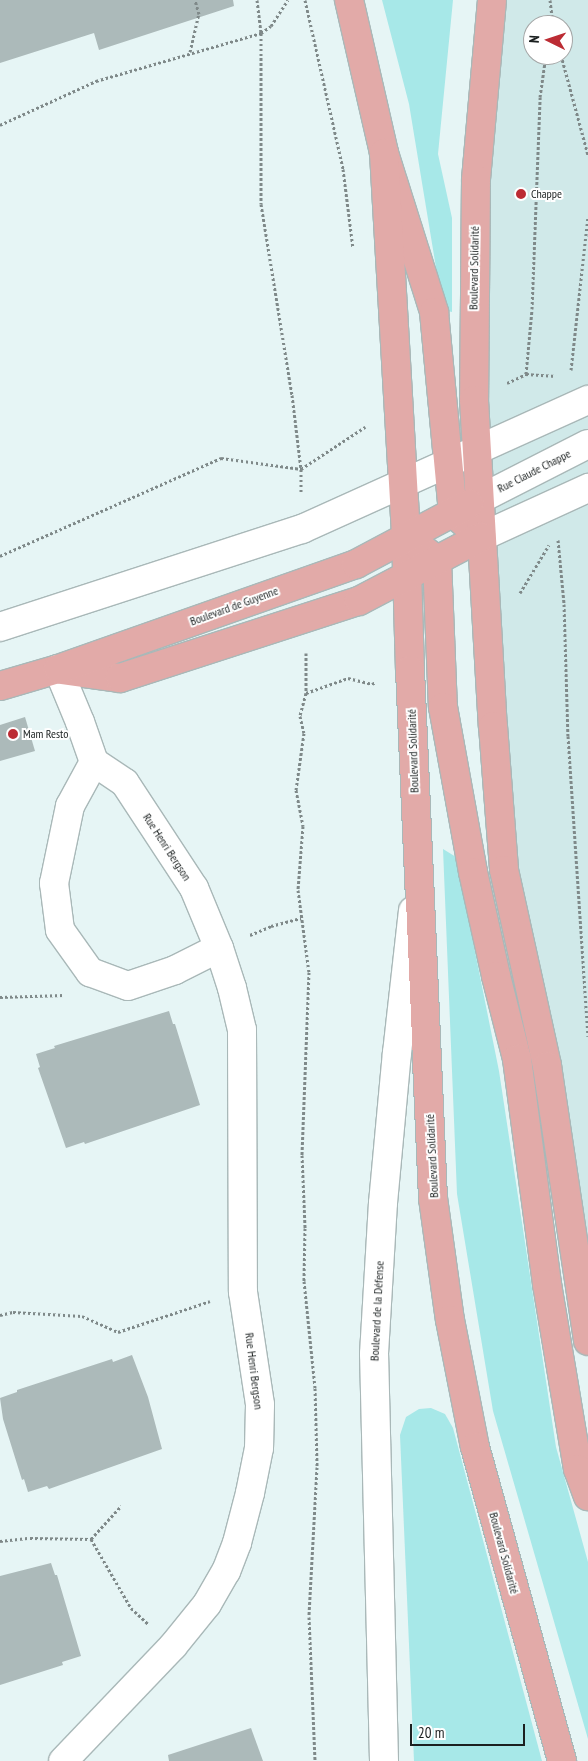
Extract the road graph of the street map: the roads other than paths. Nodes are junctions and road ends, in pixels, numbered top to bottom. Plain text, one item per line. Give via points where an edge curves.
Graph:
1 (349, 0) edge
2 (492, 0) edge
3 (384, 153) junction
4 (579, 404) edge
5 (588, 444) edge
6 (476, 451) junction
7 (449, 463) junction
8 (404, 482) junction
9 (588, 488) edge
10 (480, 499) junction
11 (453, 513) junction
12 (406, 536) junction
13 (481, 537) junction
14 (437, 560) junction
15 (408, 574) junction
16 (0, 626) edge
17 (58, 670) junction
18 (0, 686) edge
19 (94, 762) junction
20 (418, 863) junction
21 (219, 948) junction
22 (588, 1341) edge
23 (588, 1496) edge
24 (63, 1761) edge
25 (384, 1761) edge
26 (562, 1761) edge

1 - 3 main road, Boulevard Solidarité
2 - 6 main road, Boulevard Solidarité via 476,180
3 - 7 main road, Boulevard Solidarité via 434,312
3 - 8 main road, Boulevard Solidarité
4 - 6 street
5 - 10 street, Rue Claude Chappe
6 - 7 street
6 - 10 main road, Boulevard Solidarité
7 - 8 street
7 - 11 main road, Boulevard Solidarité
8 - 12 main road, Boulevard Solidarité
8 - 16 street via 302,529
9 - 13 street
10 - 11 main road, Boulevard de Guyenne
10 - 13 main road, Boulevard Solidarité
11 - 12 main road, Boulevard de Guyenne
11 - 13 main road
12 - 14 main road
12 - 15 main road, Boulevard Solidarité
12 - 17 main road, Boulevard de Guyenne via 356,564
13 - 14 main road, Boulevard de Guyenne
13 - 22 main road, Boulevard Solidarité via 504,870 547,1066
14 - 15 main road, Boulevard de Guyenne
14 - 23 main road via 442,707 475,881 517,1059 547,1284 578,1469
15 - 17 main road, Boulevard de Guyenne via 359,601 120,678
15 - 20 main road, Boulevard Solidarité
17 - 18 main road, Boulevard de Guyenne
17 - 19 street
19 - 21 street, Rue Henri Bergson via 125,783 194,888
19 - 21 street via 70,806 54,883 60,930 90,972 128,986 175,970
20 - 25 street, Boulevard de la Défense via 396,1053 374,1354
20 - 26 main road, Boulevard Solidarité via 433,1198 450,1320 475,1447
21 - 24 street, Rue Henri Bergson via 242,1030 243,1292 260,1405 258,1457 237,1543 207,1604 173,1646

